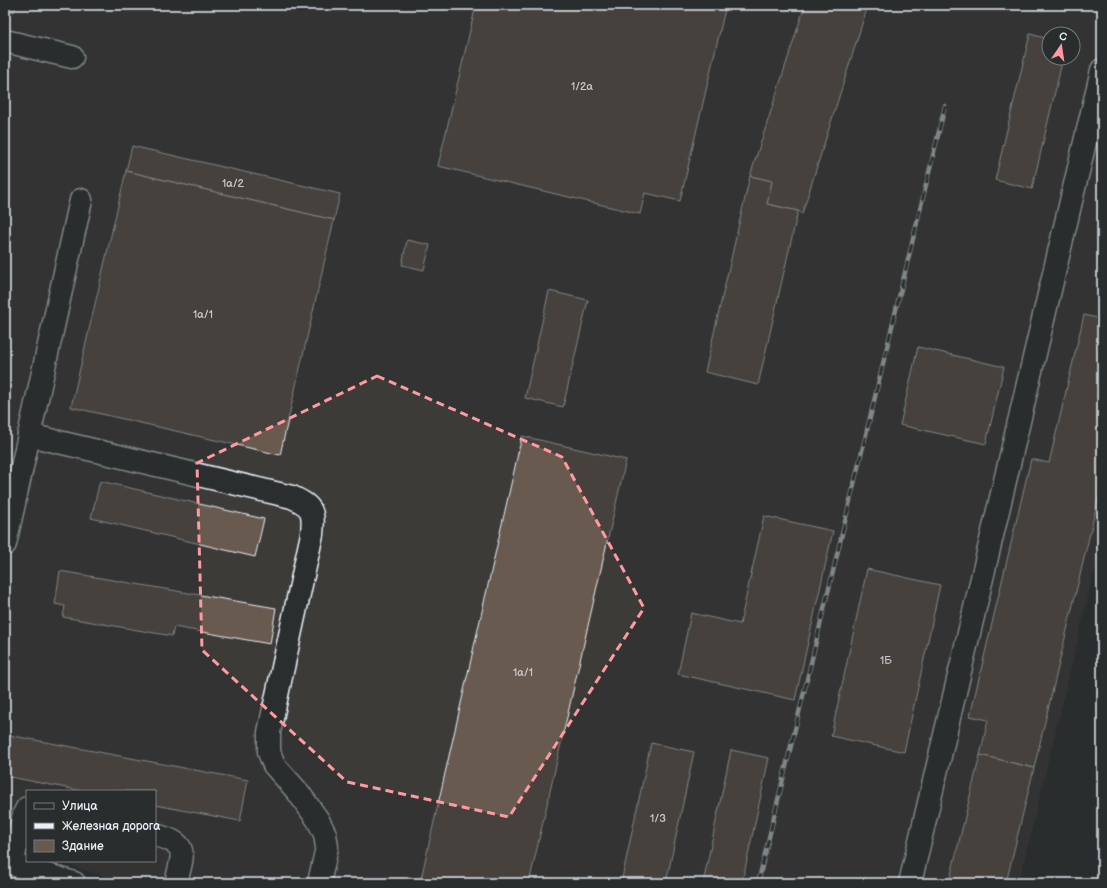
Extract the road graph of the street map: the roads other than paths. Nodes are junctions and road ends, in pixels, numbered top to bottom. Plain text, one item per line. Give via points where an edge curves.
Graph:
1 (5, 41) edge
2 (72, 57) dead end
3 (1102, 70) edge
4 (81, 200) dead end
5 (29, 435) junction
6 (5, 544) edge
7 (26, 810) edge
8 (156, 835) edge
9 (8, 863) edge
10 (74, 883) edge
11 (176, 883) edge
12 (319, 883) edge
13 (910, 883) edge

1 - 2 main road
3 - 13 main road
4 - 5 main road
5 - 6 main road
5 - 12 main road via 292,497 311,509 312,534 269,732 269,752 274,765 298,792 325,834 328,847
7 - 9 main road
8 - 11 main road via 176,842 180,848 182,859
9 - 10 main road

